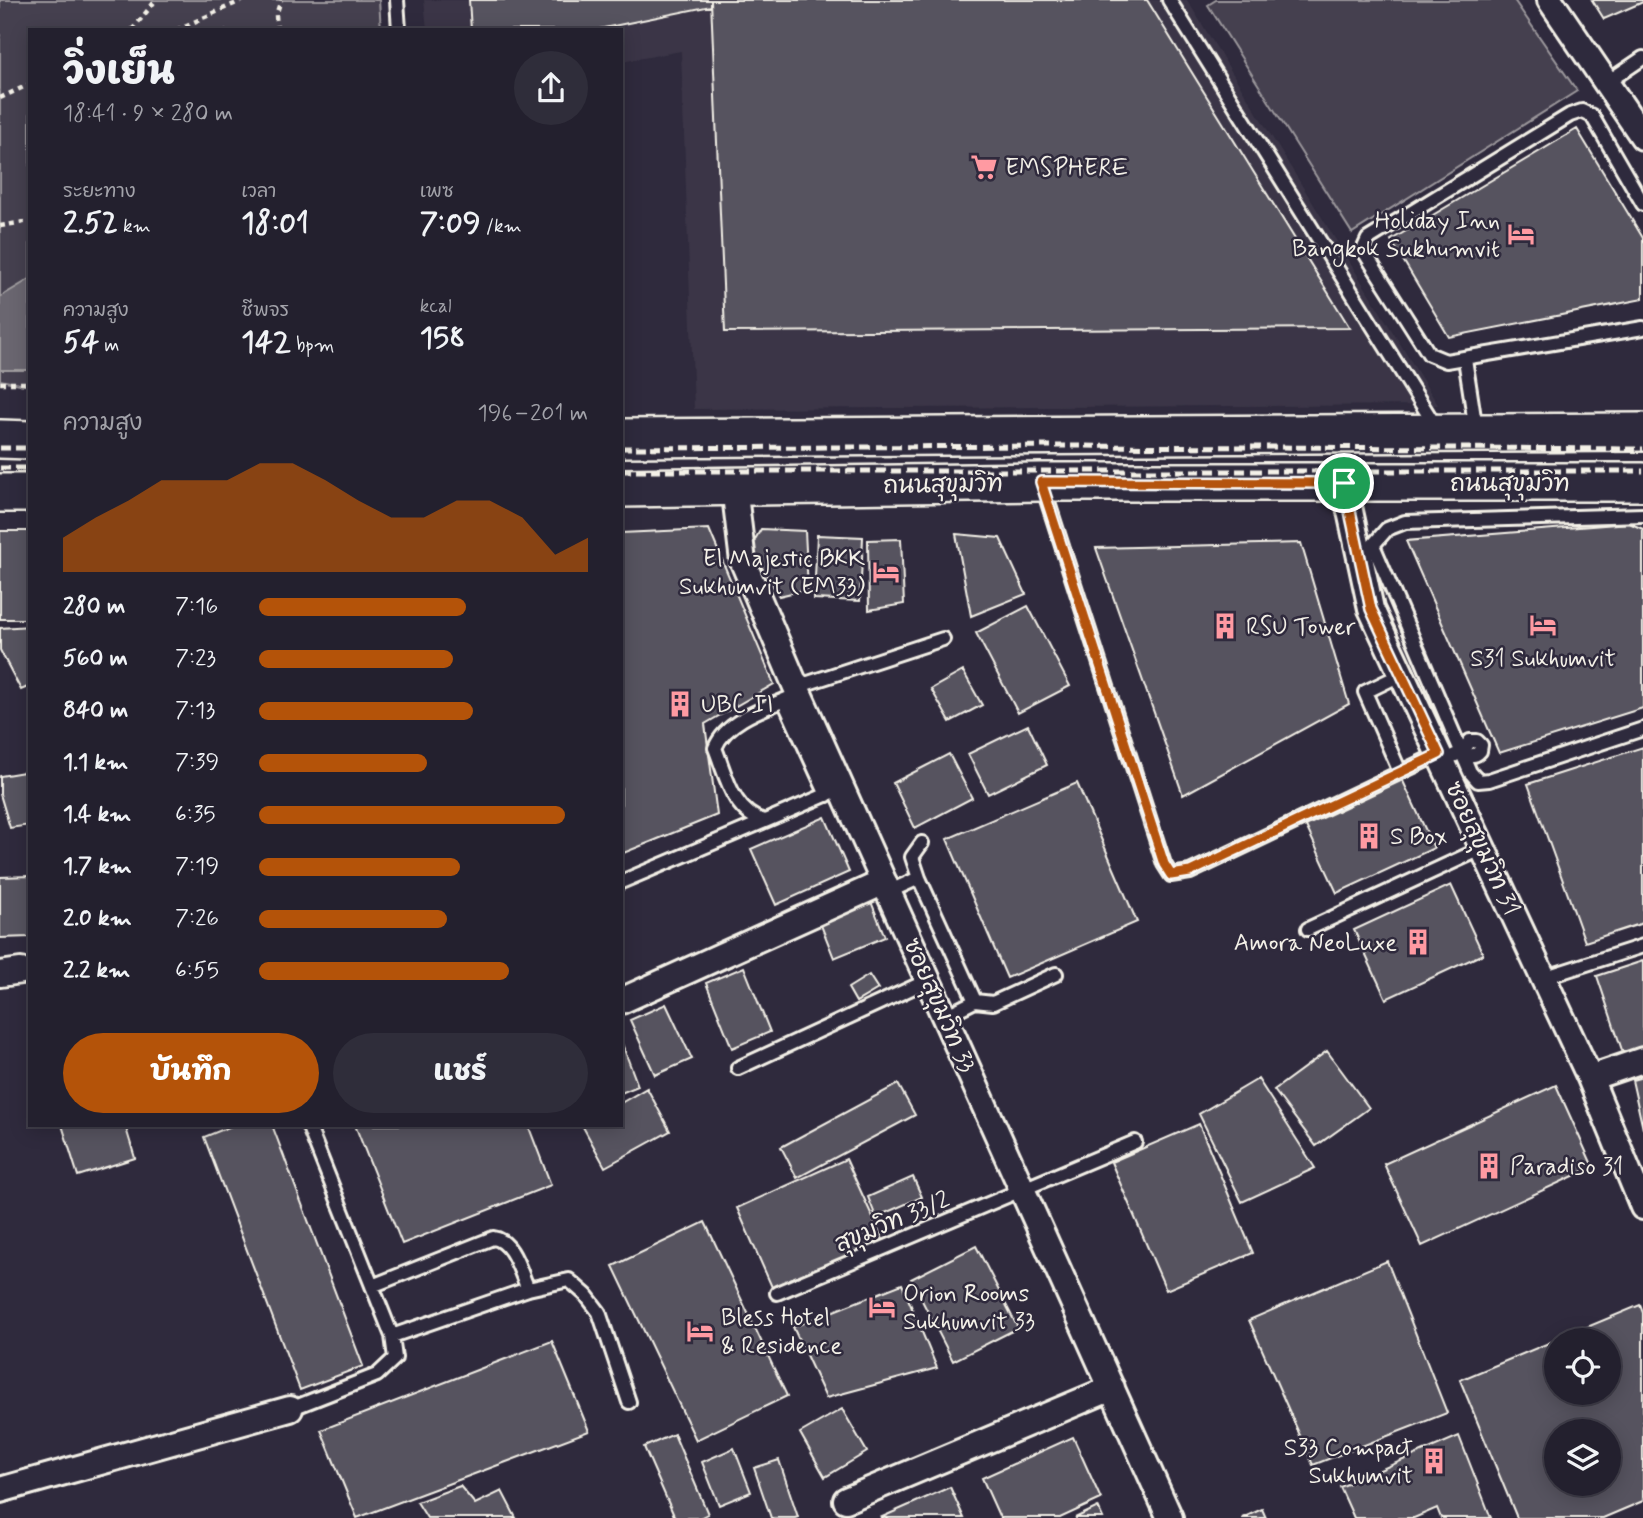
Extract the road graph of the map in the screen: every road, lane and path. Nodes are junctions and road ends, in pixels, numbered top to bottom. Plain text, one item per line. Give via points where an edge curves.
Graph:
1 (156, 0) edge
2 (243, 0) edge
3 (281, 0) edge
4 (397, 0) edge
5 (1169, 0) edge
6 (1550, 0) edge
7 (134, 28) edge
8 (180, 28) edge
9 (277, 28) edge
10 (400, 28) edge
11 (1643, 58) edge
12 (1606, 83) junction
13 (28, 85) edge
14 (0, 98) edge
15 (1643, 137) edge
16 (1643, 204) edge
17 (28, 221) edge
18 (0, 226) edge
19 (1643, 328) edge
20 (1465, 359) junction
21 (0, 383) edge
22 (28, 383) edge
23 (1643, 432) edge
24 (1341, 433) junction
25 (1440, 433) junction
26 (1477, 434) junction
27 (623, 438) edge
28 (0, 439) edge
29 (28, 440) edge
30 (1041, 482) junction
31 (1643, 482) edge
32 (1344, 483) junction
33 (734, 486) junction
34 (623, 488) edge
35 (0, 493) edge
36 (28, 493) edge
37 (1643, 516) edge
38 (943, 639) dead end
39 (1402, 674) junction
40 (793, 694) junction
41 (1643, 730) edge
42 (1448, 756) junction
43 (1400, 772) junction
44 (834, 792) junction
45 (765, 821) junction
46 (922, 843) dead end
47 (1483, 848) junction
48 (919, 878) junction
49 (623, 881) edge
50 (886, 887) junction
51 (1308, 929) dead end
52 (1643, 946) edge
53 (1056, 974) dead end
54 (1544, 978) junction
55 (929, 980) junction
56 (623, 1000) edge
57 (975, 1001) junction
58 (945, 1016) junction
59 (1643, 1060) edge
60 (738, 1068) dead end
61 (1590, 1078) junction
62 (309, 1127) edge
63 (1135, 1142) dead end
64 (1023, 1188) junction
65 (1643, 1207) edge
66 (372, 1286) junction
67 (528, 1289) junction
68 (778, 1293) dead end
69 (392, 1336) junction
70 (1112, 1388) junction
71 (629, 1402) dead end
72 (290, 1409) joint
73 (0, 1490) edge
74 (846, 1500) dead end
75 (1170, 1518) edge

1 - 7 path
2 - 8 path
3 - 9 path
4 - 10 lane
5 - 25 lane
6 - 12 street
11 - 12 lane
12 - 15 street
13 - 14 path
16 - 20 lane via 1591,116 1582,111 1368,239 1363,250 1368,261 1429,354 1446,361
17 - 18 path
19 - 20 lane
20 - 26 lane
21 - 22 path
23 - 26 main road, ถนนสุขุมวิท
24 - 25 main road, ถนนสุขุมวิท
24 - 27 main road, ถนนสุขุมวิท
24 - 32 main road
25 - 26 main road, ถนนสุขุมวิท
28 - 29 main road
30 - 32 main road, ถนนสุขุมวิท
30 - 33 main road, ถนนสุขุมวิท
30 - 43 lane via 1171,875 1190,872
31 - 32 main road, ถนนสุขุมวิท
32 - 39 street, ซอยสุขุมวิท 31 via 1371,609
33 - 34 main road, ถนนสุขุมวิท
33 - 40 street, ซอยสุขุมวิท 33 via 743,562
35 - 36 main road
37 - 42 lane via 1405,522 1387,529 1373,545
38 - 40 lane
39 - 42 street, ซอยสุขุมวิท 31
39 - 43 lane via 1365,692
40 - 44 street, ซอยสุขุมวิท 33
40 - 45 lane via 735,724 715,748 739,805 755,819
41 - 42 lane via 1489,780 1478,781
42 - 43 lane
42 - 47 street, ซอยสุขุมวิท 31
44 - 45 lane
44 - 50 street, ซอยสุขุมวิท 33
45 - 49 lane
46 - 48 lane via 912,857
47 - 51 lane
47 - 54 street, ซอยสุขุมวิท 31
48 - 50 lane
48 - 57 lane
50 - 55 street, ซอยสุขุมวิท 33
50 - 56 street
52 - 54 lane
53 - 57 lane via 993,1003
54 - 61 street, ซอยสุขุมวิท 31
55 - 58 street, ซอยสุขุมวิท 33
55 - 60 lane
57 - 58 lane
58 - 64 street, ซอยสุขุมวิท 33
59 - 61 street
61 - 65 street, ซอยสุขุมวิท 31
62 - 66 lane
63 - 64 lane, สุขุมวิท 33/2
64 - 68 lane, สุขุมวิท 33/2
64 - 70 street, ซอยสุขุมวิท 33
66 - 67 lane via 493,1238 507,1244
66 - 69 lane
67 - 69 lane
67 - 71 lane via 569,1280 586,1295 599,1312
69 - 72 lane via 395,1358 377,1376
70 - 74 street
70 - 75 street, ซอยสุขุมวิท 33
72 - 73 street

